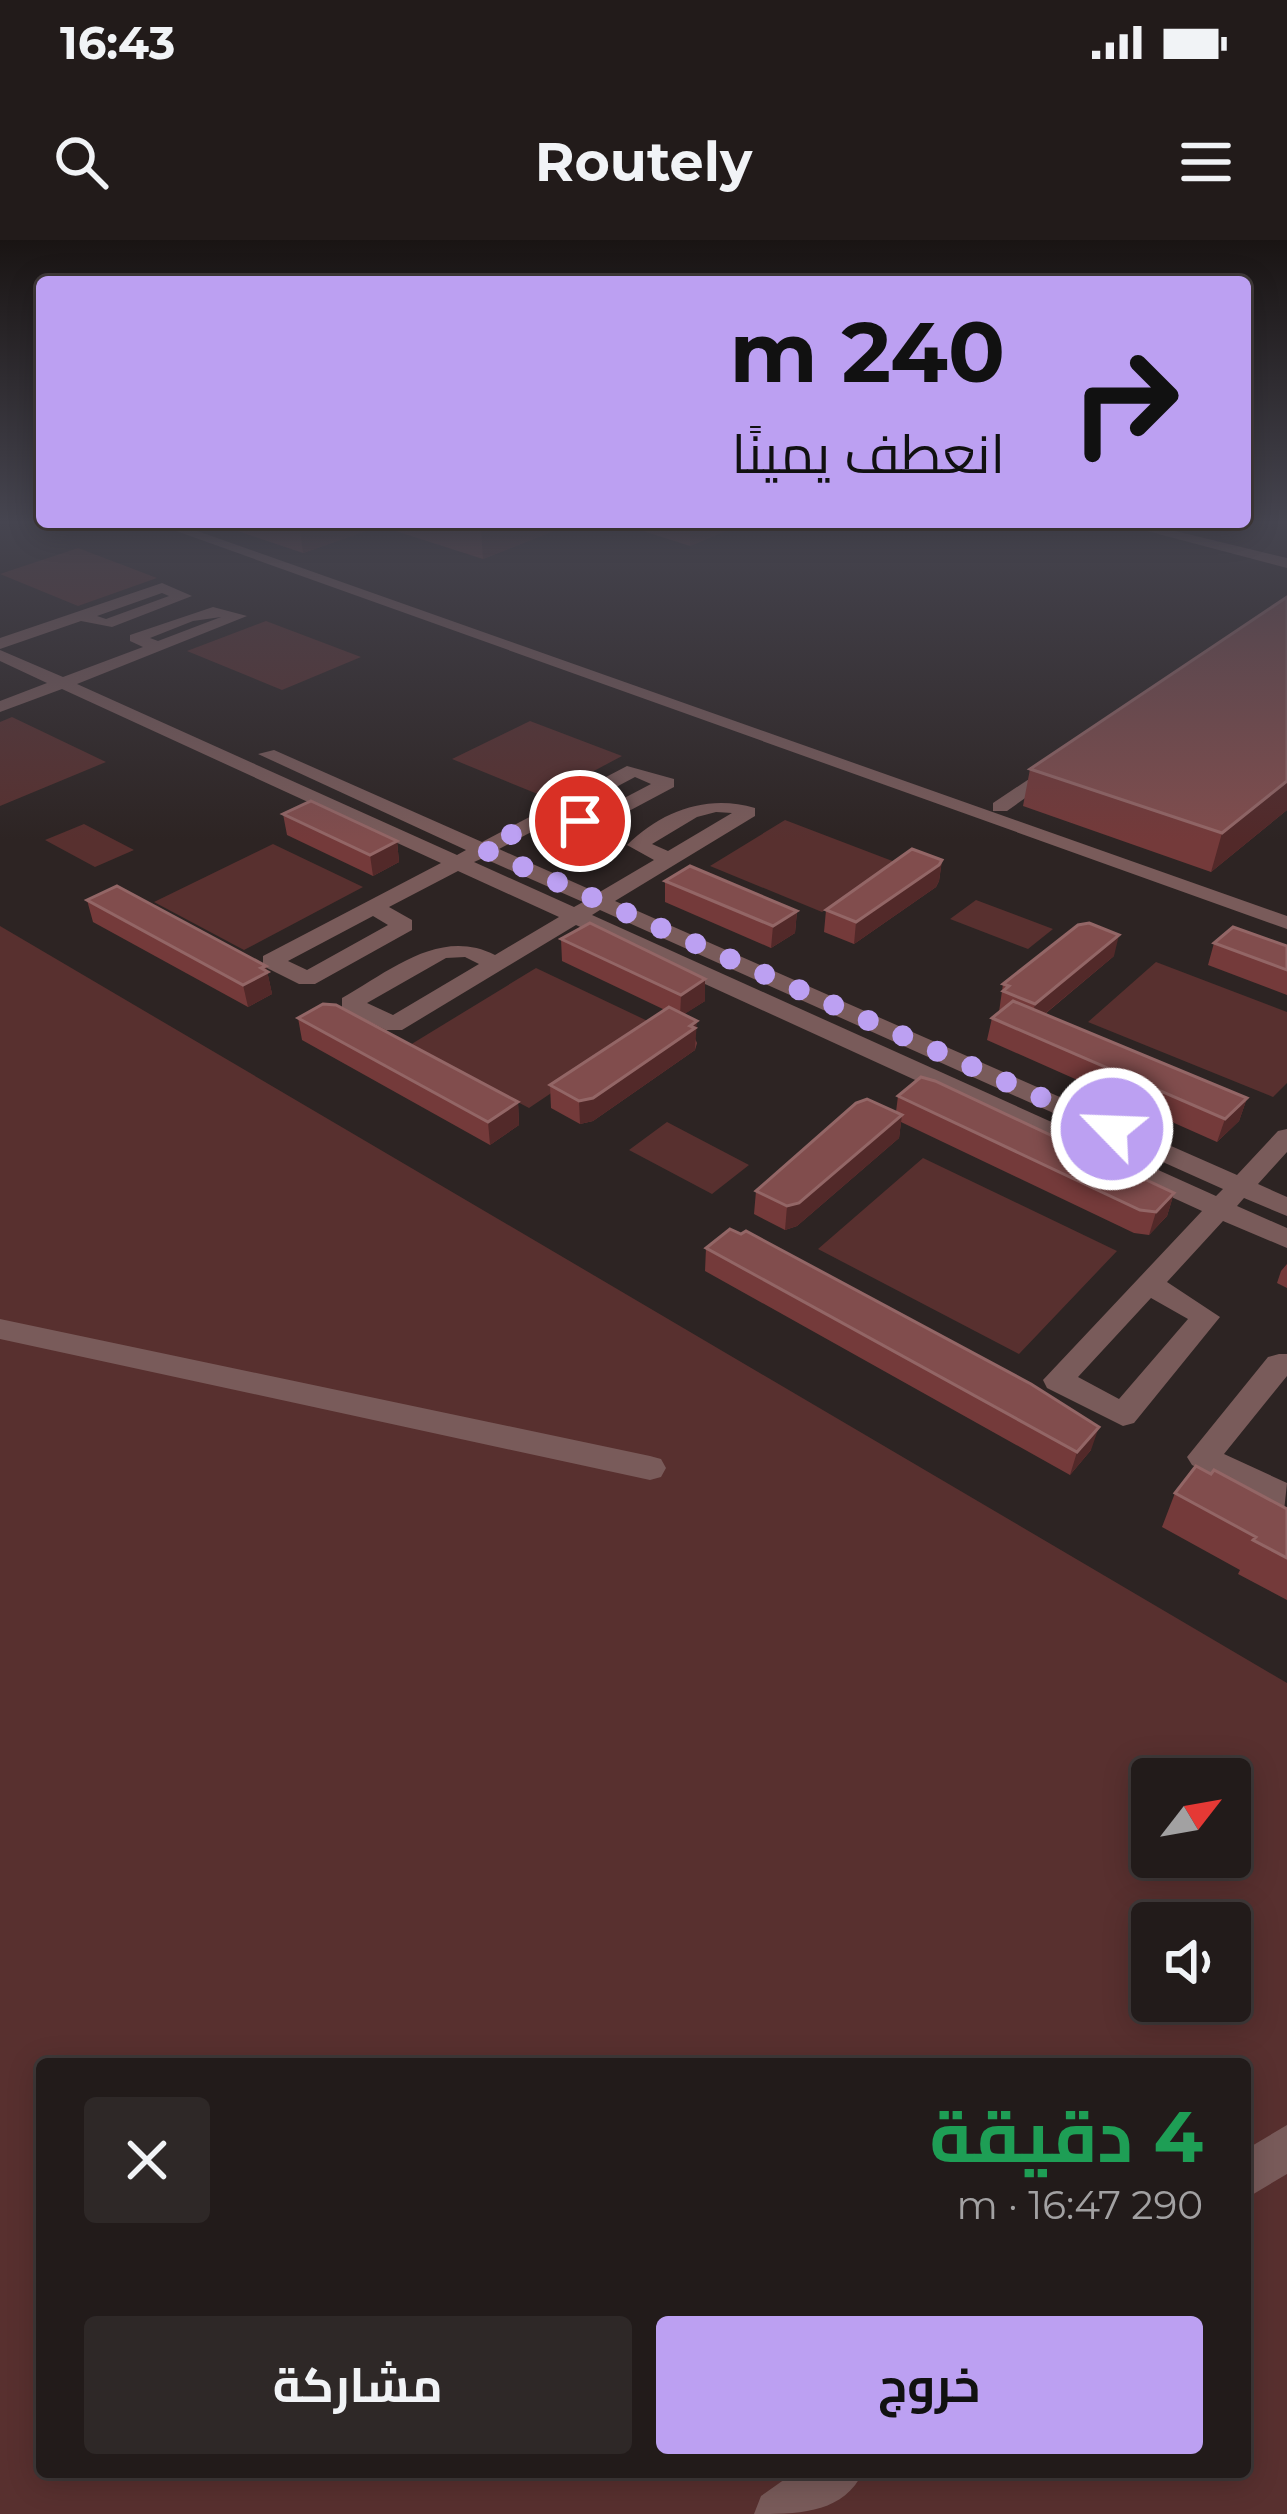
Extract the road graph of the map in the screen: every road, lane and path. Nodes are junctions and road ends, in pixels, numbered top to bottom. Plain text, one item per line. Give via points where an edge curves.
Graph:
1 (46, 628) edge
2 (162, 628) edge
3 (207, 628) edge
4 (457, 628) edge
5 (3, 643) edge
6 (158, 647) junction
7 (88, 674) junction
8 (62, 683) junction
9 (0, 707) edge
10 (1076, 755) edge
11 (282, 760) junction
12 (257, 772) junction
13 (555, 812) junction
14 (483, 849) junction
15 (670, 859) junction
16 (458, 863) junction
17 (600, 901) junction
18 (374, 907) junction
19 (1287, 908) edge
20 (575, 916) junction
21 (1287, 923) edge
22 (496, 964) junction
23 (1287, 1137) edge
24 (1240, 1186) junction
25 (1287, 1207) edge
26 (1220, 1208) junction
27 (1287, 1239) edge
28 (1148, 1285) junction
29 (0, 1329) edge
30 (1287, 1365) edge
31 (650, 1468) dead end
32 (1287, 1495) edge
33 (1287, 2147) edge
34 (1251, 2173) edge
35 (830, 2478) edge
36 (779, 2514) edge

1 - 5 street
2 - 6 street via 136,638
3 - 6 street
4 - 21 street
5 - 7 street
5 - 8 street
6 - 7 street
7 - 8 street
7 - 11 street
8 - 9 street
8 - 12 street
10 - 19 street via 1000,807
11 - 12 street
11 - 14 street
12 - 16 street
13 - 13 street via 590,824 667,783 634,770
13 - 14 street
14 - 16 street
14 - 17 street
15 - 15 street via 637,845 702,806 721,802 748,812
15 - 17 street
16 - 18 street
16 - 20 street
17 - 20 street
17 - 24 street
18 - 18 street via 353,917 271,961 307,979 404,925
20 - 22 street
20 - 26 street
22 - 22 street via 394,1025 350,1003 441,952 468,950
23 - 24 street
24 - 25 street
24 - 26 street
26 - 27 street
26 - 28 street
28 - 28 street via 1058,1381 1124,1414 1206,1317
29 - 31 street
30 - 32 street via 1203,1457
33 - 34 street
35 - 36 street

